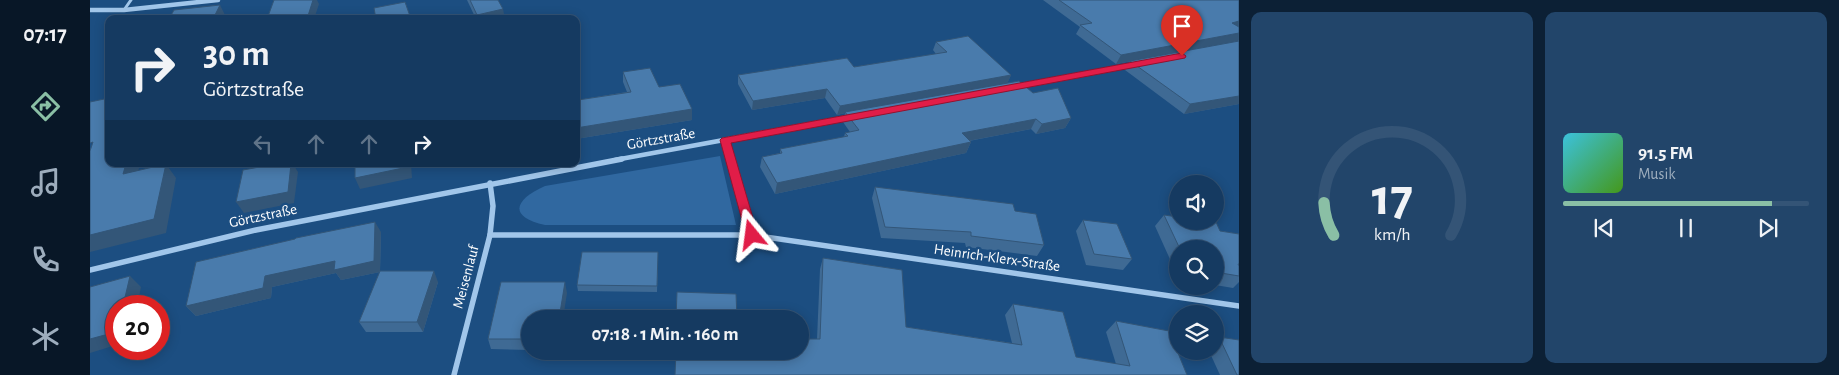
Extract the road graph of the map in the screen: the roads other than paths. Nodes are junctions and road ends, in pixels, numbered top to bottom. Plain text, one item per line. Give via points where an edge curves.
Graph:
1 (131, 0) edge
2 (218, 0) edge
3 (90, 10) edge
4 (124, 10) junction
5 (1142, 63) edge
6 (1006, 88) edge
7 (851, 117) edge
8 (725, 140) junction
9 (577, 167) edge
10 (580, 167) edge
11 (490, 183) junction
12 (490, 235) junction
13 (752, 235) junction
14 (90, 270) edge
15 (1239, 306) edge
16 (454, 375) edge

1 - 4 lane
2 - 4 street
3 - 4 street
5 - 6 street
7 - 8 street, Görtzstraße
8 - 10 street, Görtzstraße
8 - 13 lane
9 - 11 street, Görtzstraße
11 - 12 street, Meisenlauf via 493,206
11 - 14 street, Görtzstraße via 256,230
12 - 13 street
12 - 16 street, Meisenlauf
13 - 15 street, Heinrich-Klerx-Straße

